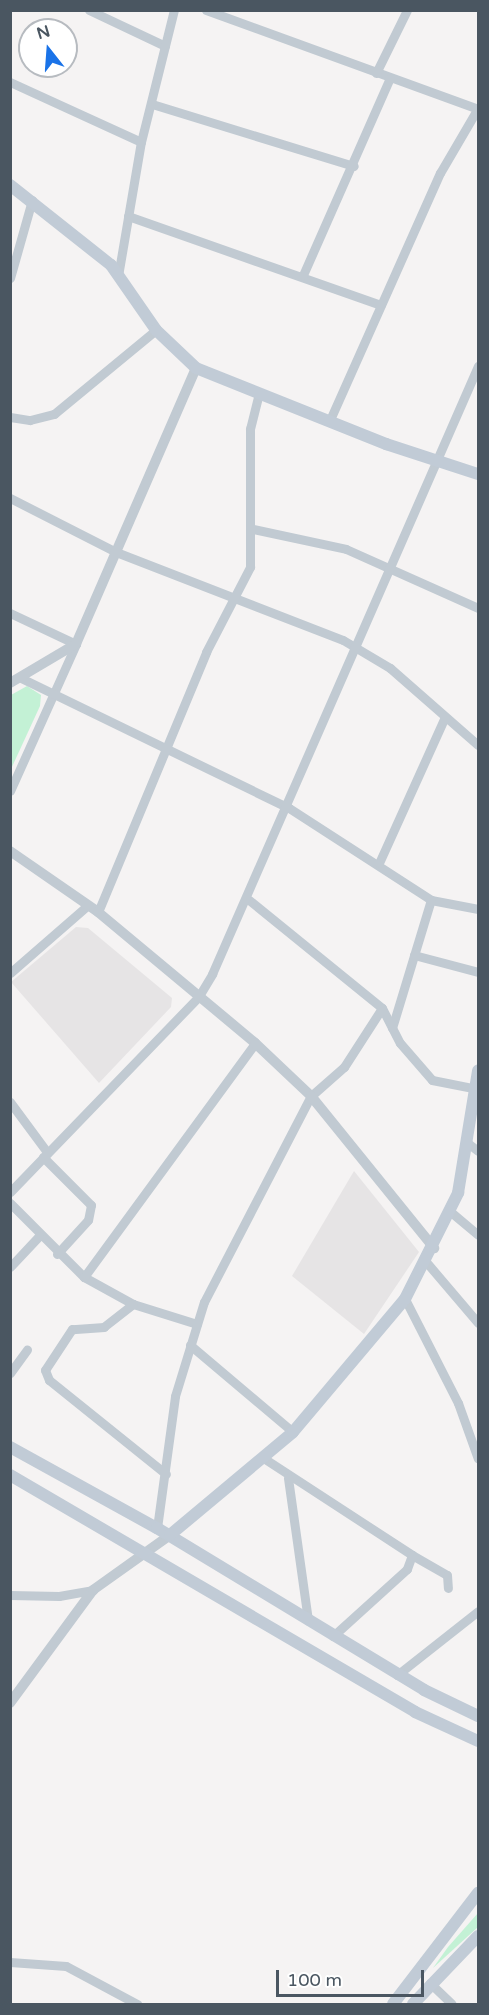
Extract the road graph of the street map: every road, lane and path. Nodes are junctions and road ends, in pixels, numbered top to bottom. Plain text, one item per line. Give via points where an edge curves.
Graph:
1 (89, 10) edge
2 (174, 10) edge
3 (206, 10) edge
4 (407, 10) edge
5 (165, 46) junction
6 (376, 73) junction
7 (390, 78) junction
8 (10, 82) edge
9 (152, 104) junction
10 (478, 108) edge
11 (141, 142) junction
12 (354, 166) junction
13 (10, 185) edge
14 (32, 200) junction
15 (128, 216) junction
16 (303, 275) junction
17 (118, 276) junction
18 (10, 278) edge
19 (381, 305) junction
20 (156, 330) junction
21 (478, 366) edge
22 (196, 368) junction
23 (259, 394) junction
24 (10, 417) edge
25 (329, 422) junction
26 (434, 460) junction
27 (478, 474) edge
28 (10, 498) edge
29 (253, 529) junction
30 (116, 552) junction
31 (392, 568) junction
32 (231, 600) junction
33 (478, 608) edge
34 (10, 613) edge
35 (76, 644) junction
36 (357, 648) junction
37 (16, 680) edge
38 (57, 694) junction
39 (445, 717) junction
40 (478, 744) edge
41 (168, 748) junction
42 (10, 792) edge
43 (289, 808) junction
44 (10, 850) edge
45 (379, 863) junction
46 (249, 900) junction
47 (431, 900) junction
48 (88, 905) junction
49 (478, 909) edge
50 (98, 912) junction
51 (414, 955) junction
52 (478, 972) edge
53 (10, 973) edge
54 (200, 996) junction
55 (382, 1008) junction
56 (392, 1028) junction
57 (255, 1043) junction
58 (478, 1071) edge
59 (477, 1089) edge
60 (311, 1096) junction
61 (10, 1102) edge
62 (474, 1148) edge
63 (46, 1153) junction
64 (10, 1192) edge
65 (10, 1203) edge
66 (452, 1213) junction
67 (478, 1235) edge
68 (39, 1236) junction
69 (434, 1248) junction
70 (57, 1254) junction
71 (427, 1263) junction
72 (10, 1267) edge
73 (84, 1277) junction
74 (405, 1299) junction
75 (134, 1304) junction
76 (478, 1323) edge
77 (197, 1324) junction
78 (190, 1345) junction
79 (27, 1350) dead end
80 (10, 1373) edge
81 (293, 1432) junction
82 (10, 1447) edge
83 (477, 1447) edge
84 (265, 1459) junction
85 (478, 1459) edge
86 (166, 1474) junction
87 (10, 1475) edge
88 (288, 1478) junction
89 (157, 1528) junction
90 (170, 1535) junction
91 (142, 1551) junction
92 (412, 1555) junction
93 (448, 1588) dead end
94 (93, 1590) junction
95 (10, 1594) edge
96 (478, 1611) edge
97 (308, 1621) junction
98 (333, 1636) junction
99 (397, 1674) junction
100 (10, 1703) edge
101 (478, 1716) edge
102 (478, 1741) edge
103 (478, 1893) edge
104 (478, 1936) edge
105 (10, 1962) edge
106 (430, 1983) junction
107 (137, 2004) edge
108 (393, 2004) edge
109 (413, 2004) edge
110 (452, 2004) edge

1 - 5 street
2 - 5 street
3 - 6 street
4 - 6 street
5 - 9 street
6 - 7 street
7 - 10 street
7 - 12 street
8 - 11 street
9 - 11 street
9 - 12 street
10 - 19 street via 440,173
11 - 15 street
12 - 16 street
13 - 14 main road
14 - 17 main road
14 - 18 street
15 - 16 street
15 - 17 street
16 - 19 street
17 - 20 main road
19 - 25 street
20 - 22 main road
20 - 24 street via 54,414 30,420
21 - 26 street
22 - 23 main road
22 - 30 street
23 - 25 main road
23 - 29 street via 250,429
25 - 26 main road
26 - 27 main road
26 - 31 street
28 - 30 street
29 - 31 street via 317,540
29 - 32 street via 250,567
30 - 32 street
30 - 35 street
31 - 33 street
31 - 36 street
32 - 36 street via 293,617
32 - 41 street
34 - 35 street
35 - 37 street
35 - 38 street
36 - 39 street via 390,668
36 - 43 street
37 - 38 street
38 - 41 street
38 - 42 street
39 - 40 street
39 - 45 street
41 - 43 street
41 - 50 street
43 - 45 street
43 - 46 street
44 - 48 street
45 - 47 street
46 - 54 street
46 - 55 street
47 - 49 street
47 - 51 street
48 - 50 street
48 - 53 street
50 - 54 street
51 - 52 street
51 - 56 street
54 - 57 street
54 - 63 street
55 - 56 street
55 - 60 street via 344,1067
56 - 59 street via 432,1080
57 - 60 street
57 - 73 street
58 - 59 main road
59 - 62 main road
60 - 69 street
60 - 77 street
61 - 63 street
62 - 66 main road
63 - 64 street
63 - 70 street via 91,1205 88,1220
65 - 68 street
66 - 67 street
66 - 69 main road
68 - 70 street
68 - 72 street
69 - 71 main road
70 - 73 street
71 - 74 main road
71 - 76 street
73 - 75 street
74 - 81 main road
74 - 83 street
75 - 77 street
75 - 86 street via 120,1320 104,1327 72,1329 45,1370 49,1380
77 - 78 street
78 - 81 street
78 - 86 street via 175,1396
79 - 80 street
81 - 84 main road
82 - 89 main road
83 - 85 street
84 - 88 street
84 - 90 main road
86 - 89 street
87 - 91 main road
88 - 92 street
88 - 97 street
89 - 90 main road
90 - 91 street
90 - 97 main road
91 - 94 street
91 - 102 main road via 415,1712
92 - 93 street via 447,1575
92 - 98 street via 407,1569
94 - 95 street via 58,1596
94 - 100 street
96 - 99 street
97 - 98 main road
98 - 99 main road
99 - 101 main road
103 - 108 main road
104 - 106 main road
105 - 107 street via 66,1966
106 - 109 main road
106 - 110 street

